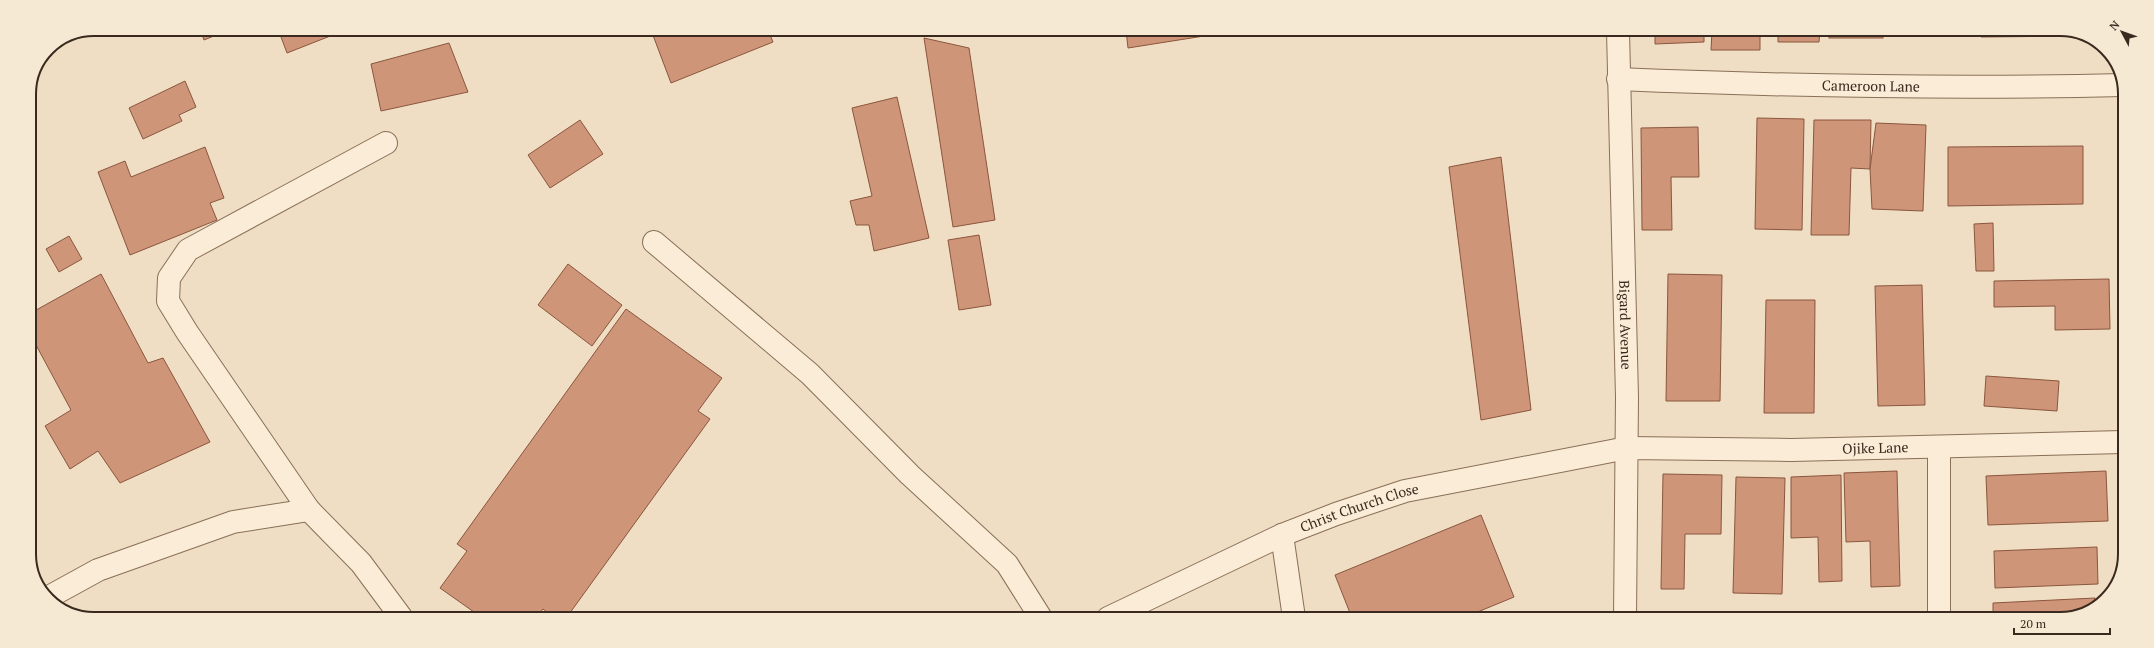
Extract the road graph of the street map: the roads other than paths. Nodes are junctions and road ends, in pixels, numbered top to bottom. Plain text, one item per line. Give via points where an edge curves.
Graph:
1 (1618, 36) edge
2 (1618, 79) junction
3 (2117, 85) edge
4 (386, 143) dead end
5 (654, 242) dead end
6 (2118, 442) edge
7 (1627, 448) junction
8 (1939, 448) junction
9 (309, 510) junction
10 (1282, 535) junction
11 (53, 595) edge
12 (397, 612) edge
13 (1038, 612) edge
14 (1121, 612) edge
15 (1293, 612) edge
16 (1625, 612) edge
17 (1939, 612) edge

1 - 2 street, Bigard Avenue
2 - 3 street, Cameroon Lane via 1767,85
2 - 7 street, Bigard Avenue
4 - 9 street via 188,250 169,278 168,302
5 - 13 street via 810,374 910,475 1007,564
6 - 8 street, Ojike Lane
7 - 8 street, Ojike Lane
7 - 10 street, Christ Church Close via 1405,491
7 - 16 street, Bigard Avenue
8 - 17 street
9 - 11 street via 233,522 98,570
9 - 12 street via 361,563
10 - 14 street, Christ Church Close
10 - 15 street

